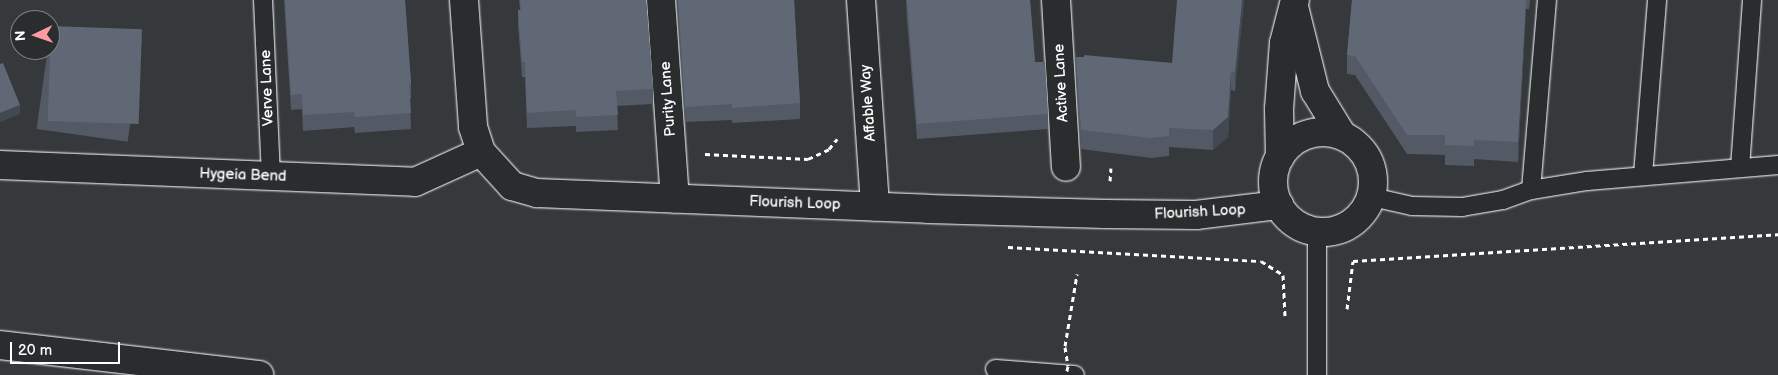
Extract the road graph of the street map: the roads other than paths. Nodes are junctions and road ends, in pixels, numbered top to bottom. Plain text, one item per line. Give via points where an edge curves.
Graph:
1 (263, 0) edge
2 (464, 0) edge
3 (661, 0) edge
4 (861, 0) edge
5 (1056, 0) edge
6 (1546, 0) edge
7 (1657, 0) edge
8 (1752, 0) edge
9 (1294, 3) edge
10 (1342, 135) junction
11 (480, 152) junction
12 (1280, 157) junction
13 (0, 165) edge
14 (1778, 165) edge
15 (1066, 167) dead end
16 (1740, 168) junction
17 (1643, 175) junction
18 (271, 176) junction
19 (1532, 190) junction
20 (1372, 197) junction
21 (675, 199) junction
22 (1279, 205) junction
23 (875, 207) junction
24 (1317, 232) junction
25 (0, 345) edge
26 (995, 369) dead end
27 (259, 375) edge
28 (1075, 375) edge
29 (1317, 375) edge

1 - 18 lane, Verve Lane
2 - 11 main road, Flourish Loop via 472,127
3 - 21 main road, Purity Lane
4 - 23 main road, Affable Way
5 - 15 main road, Active Lane
6 - 19 lane
7 - 17 lane
8 - 16 lane
9 - 10 main road via 1315,91
9 - 12 main road via 1284,43
10 - 12 main road via 1328,131 1307,134 1288,146
10 - 20 main road via 1365,153 1374,182
11 - 18 main road, Hygeia Bend via 414,182
11 - 21 main road, Flourish Loop via 512,186 538,193
12 - 22 main road via 1273,181
13 - 18 main road, Hygeia Bend
14 - 16 lane
16 - 17 lane
17 - 19 lane
19 - 20 lane via 1503,200 1462,207 1412,206
20 - 24 main road via 1366,210 1344,228
21 - 23 main road, Flourish Loop
22 - 23 main road, Flourish Loop via 1196,215
22 - 24 main road via 1295,223
24 - 29 lane
25 - 27 main road
26 - 28 lane

